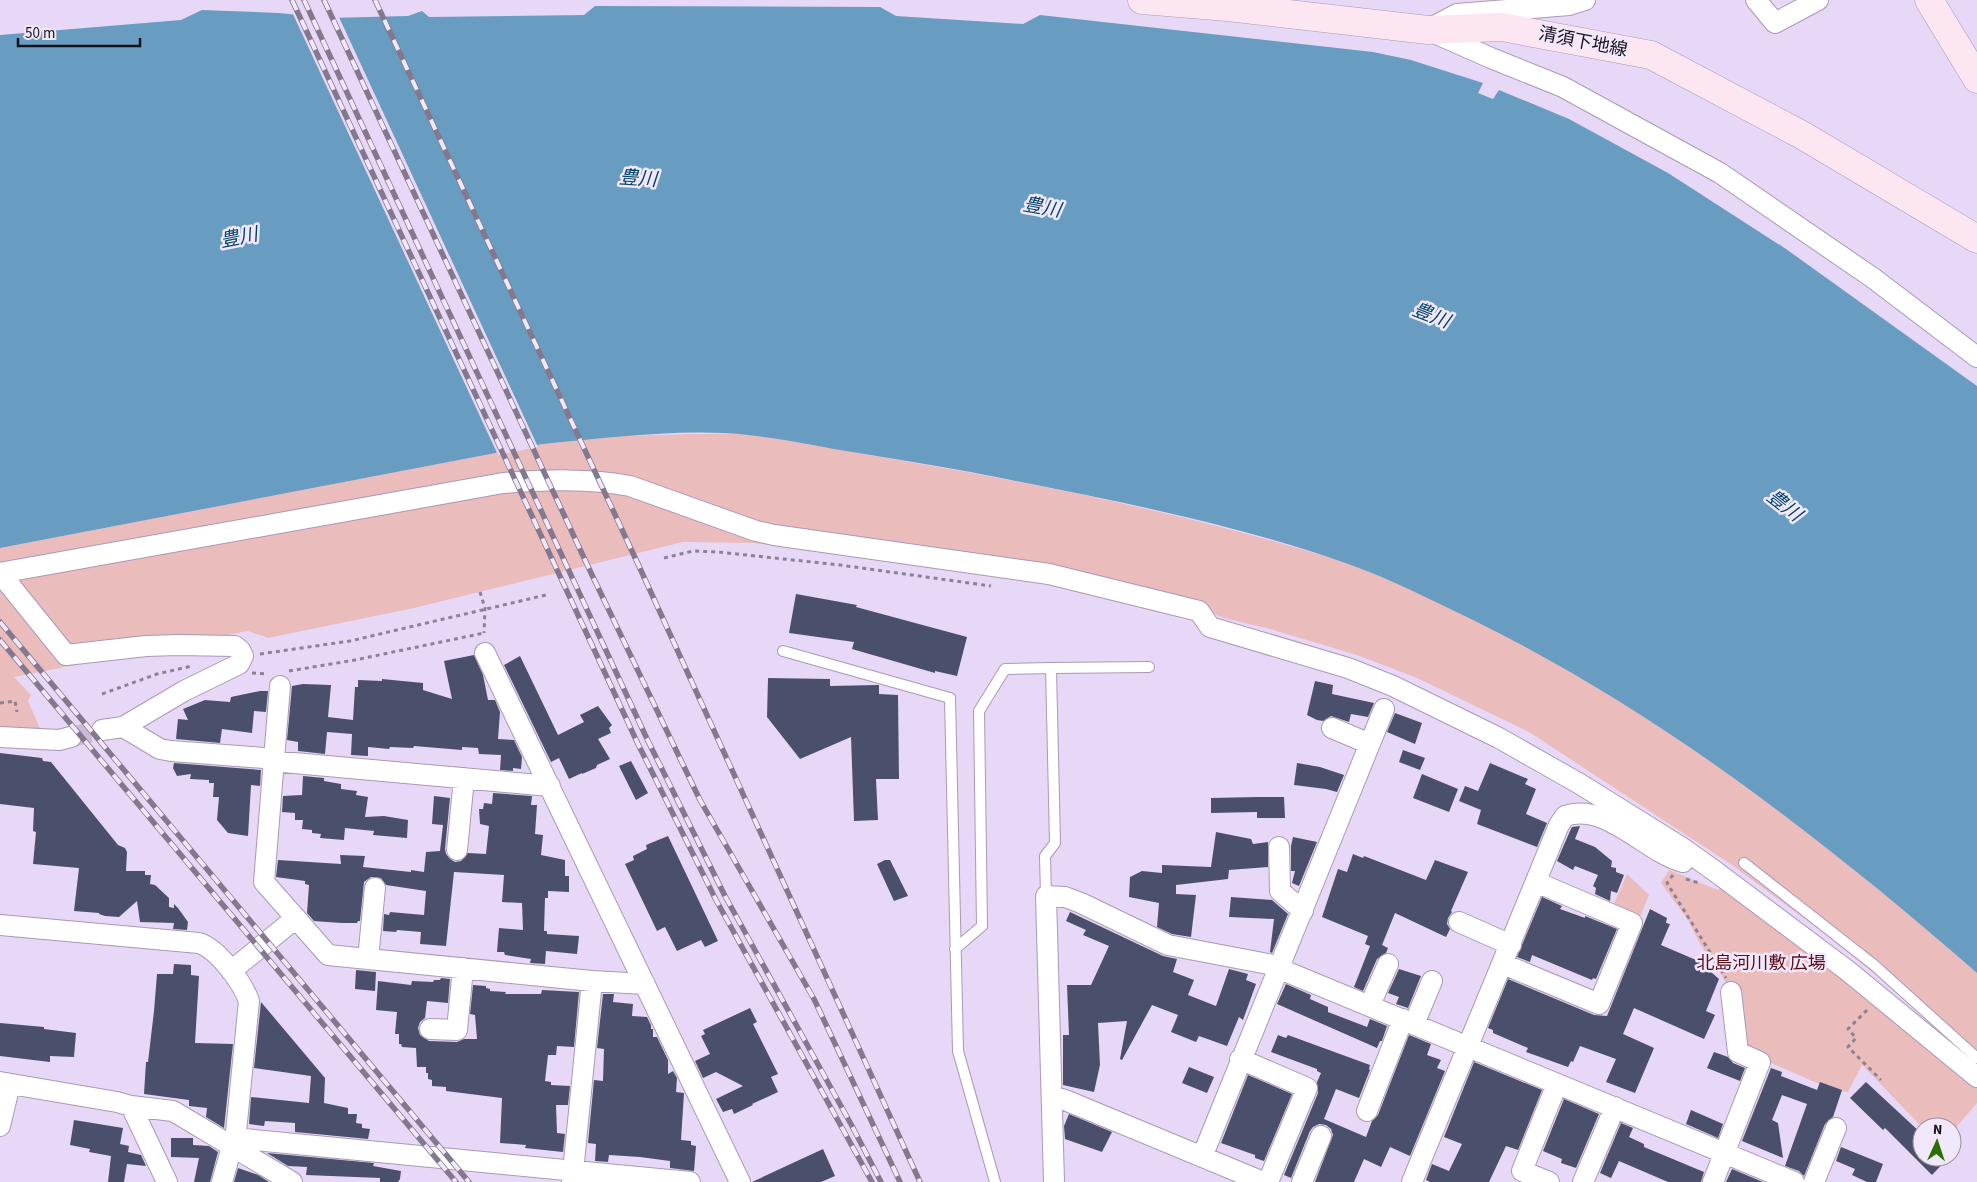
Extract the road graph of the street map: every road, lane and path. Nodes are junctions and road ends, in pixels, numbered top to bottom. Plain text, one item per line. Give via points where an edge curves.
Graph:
1 (1142, 0) edge
2 (1585, 0) edge
3 (1756, 0) edge
4 (1818, 0) edge
5 (1929, 0) edge
6 (1428, 30) junction
7 (1977, 79) edge
8 (1977, 239) edge
9 (1977, 357) edge
10 (664, 558) dead end
11 (0, 573) edge
12 (1000, 587) dead end
13 (480, 592) dead end
14 (546, 595) dead end
15 (484, 608) junction
16 (484, 632) junction
17 (483, 645) joint
18 (782, 651) dead end
19 (243, 656) junction
20 (200, 664) dead end
21 (1149, 667) dead end
22 (1051, 668) junction
23 (227, 670) junction
24 (279, 677) junction
25 (102, 694) dead end
26 (0, 703) edge
27 (1384, 709) dead end
28 (17, 712) dead end
29 (122, 728) junction
30 (1332, 728) dead end
31 (102, 730) tunnel mouth
32 (0, 737) edge
33 (70, 737) tunnel mouth
34 (1370, 744) junction
35 (272, 761) junction
36 (464, 778) junction
37 (550, 786) junction
38 (1279, 847) dead end
39 (457, 850) dead end
40 (1744, 864) dead end
41 (1709, 878) junction
42 (1536, 882) junction
43 (375, 888) dead end
44 (1046, 896) junction
45 (1302, 911) junction
46 (296, 918) junction
47 (1459, 922) dead end
48 (0, 925) edge
49 (955, 949) junction
50 (1507, 954) junction
51 (368, 959) junction
52 (1388, 964) dead end
53 (463, 968) junction
54 (1279, 968) junction
55 (231, 971) junction
56 (592, 981) junction
57 (1432, 981) dead end
58 (645, 984) junction
59 (1732, 992) joint
60 (1370, 1006) junction
61 (1870, 1007) dead end
62 (1408, 1022) junction
63 (430, 1029) dead end
64 (1468, 1046) junction
65 (1977, 1058) edge
66 (1240, 1060) junction
67 (1977, 1078) edge
68 (1881, 1080) dead end
69 (5, 1083) edge
70 (1558, 1084) junction
71 (1052, 1096) junction
72 (131, 1106) junction
73 (1616, 1107) junction
74 (1367, 1111) dead end
75 (0, 1126) edge
76 (1836, 1128) dead end
77 (1321, 1136) dead end
78 (233, 1142) junction
79 (1725, 1152) junction
80 (1202, 1157) junction
81 (573, 1177) edge
82 (167, 1182) edge
83 (222, 1182) edge
84 (292, 1182) edge
85 (690, 1182) edge
86 (740, 1182) edge
87 (996, 1182) edge
88 (1054, 1182) edge
89 (1263, 1182) edge
90 (1268, 1182) edge
91 (1302, 1182) edge
92 (1412, 1182) edge
93 (1549, 1182) edge
94 (1583, 1182) edge
95 (1713, 1182) edge
96 (1794, 1182) edge
97 (1814, 1182) edge

1 - 6 main road, 清須下地線
2 - 6 street via 1569,5 1457,14
3 - 4 street via 1775,23
5 - 7 main road
6 - 8 main road, 清須下地線 via 1502,27 1652,55 1802,135
6 - 9 street via 1563,87 1720,173 1873,278
10 - 12 path via 693,551 718,552
11 - 19 street via 66,655 178,644 235,646
11 - 41 street via 503,483 560,480 614,483 774,535 1049,574 1199,611 1210,627 1348,668 1393,686 1498,738 1682,847
13 - 15 path
14 - 15 path
15 - 16 path
15 - 19 path via 350,641
16 - 17 path
16 - 24 path
17 - 37 street
18 - 49 lane via 950,698
19 - 23 street via 239,664
20 - 25 path via 158,674
21 - 22 lane
22 - 44 lane via 1055,843 1046,856
22 - 49 lane via 1005,669 979,711 982,926
23 - 24 path
23 - 29 street
24 - 35 street via 276,748
26 - 28 path via 15,701
27 - 34 street
29 - 31 street
29 - 35 street via 160,749
30 - 34 street
32 - 33 street via 59,740
34 - 45 street
35 - 36 street
35 - 46 street via 264,882
36 - 37 street
36 - 39 street
37 - 58 street
38 - 45 street via 1280,891
40 - 65 lane via 1874,965
41 - 42 street via 1601,817 1580,812 1565,816 1559,825
41 - 59 path via 1672,875 1667,883
41 - 67 street via 1848,971
42 - 50 street
42 - 50 street via 1632,923 1599,1004
43 - 51 street
44 - 54 street via 1065,897 1081,903 1168,945 1234,956
44 - 71 street
45 - 54 street
46 - 51 street via 328,955
46 - 55 street
47 - 50 street
48 - 55 street via 199,943 207,945
49 - 87 lane via 958,1051
50 - 64 street
51 - 53 street
52 - 60 street
53 - 56 street
53 - 63 street via 457,1030
54 - 60 street
54 - 66 street
55 - 78 street via 249,1001
56 - 58 street
56 - 81 street
57 - 62 street
58 - 86 street
59 - 79 street via 1738,1052 1760,1062
60 - 62 street
61 - 68 path via 1848,1030 1856,1038 1848,1047
62 - 64 street
62 - 74 street
64 - 70 street
64 - 92 street
66 - 80 street
66 - 90 street via 1307,1088
69 - 72 street
69 - 75 street
70 - 73 street
70 - 93 street via 1522,1171
71 - 80 street
71 - 88 street
72 - 78 street via 173,1111
72 - 82 street
73 - 79 street
73 - 94 street
76 - 97 street
77 - 91 street
78 - 81 street
78 - 83 street
78 - 84 street
79 - 95 street
79 - 96 street
80 - 89 street
81 - 85 street

